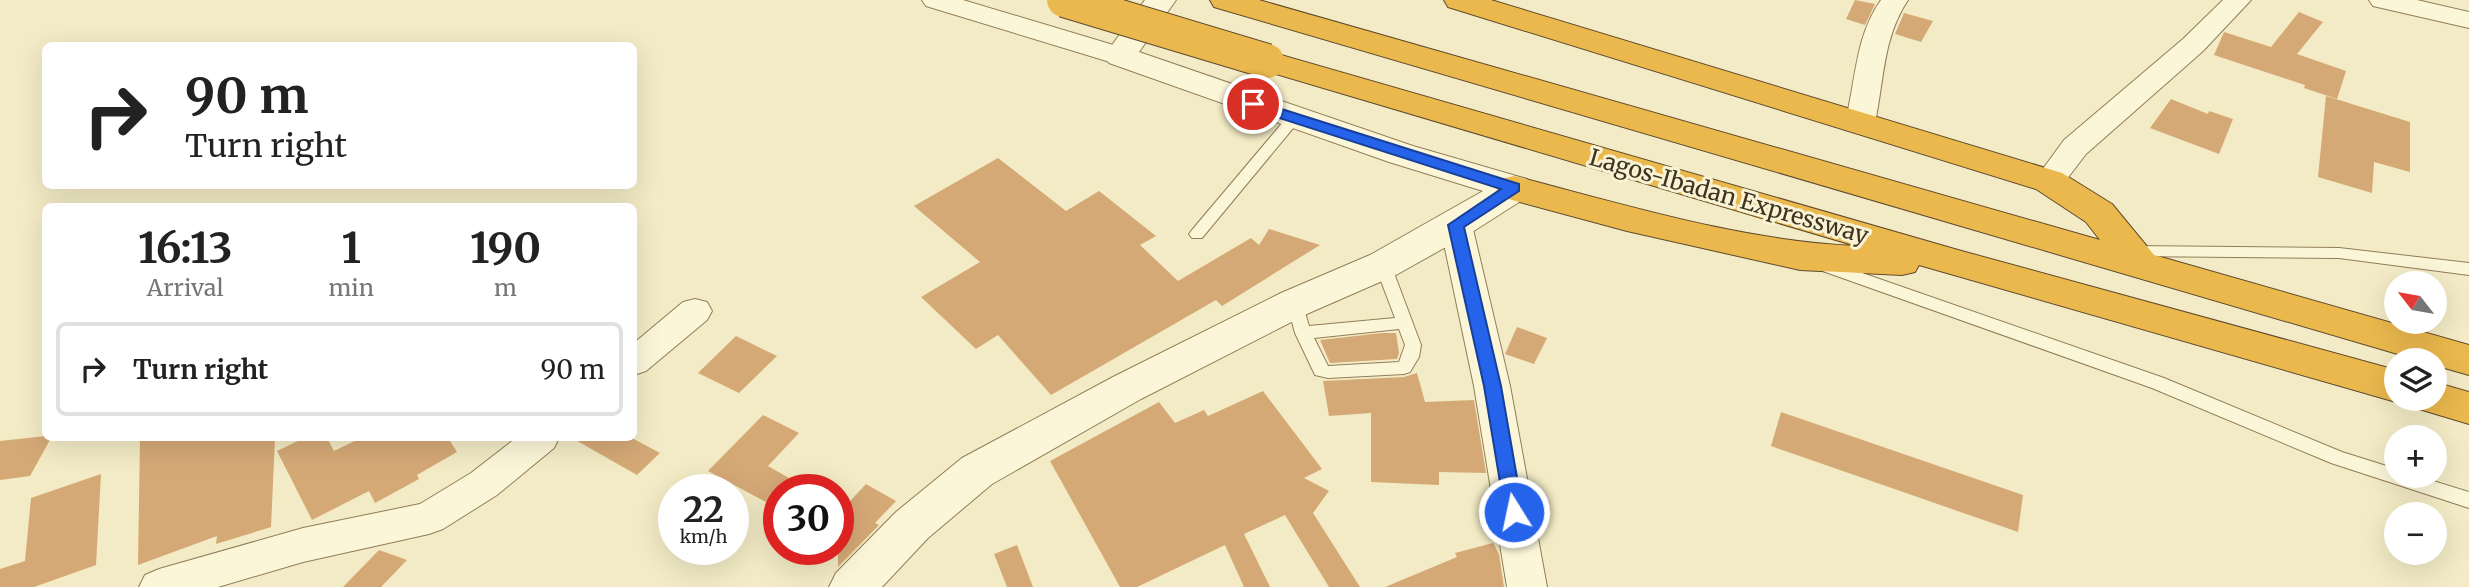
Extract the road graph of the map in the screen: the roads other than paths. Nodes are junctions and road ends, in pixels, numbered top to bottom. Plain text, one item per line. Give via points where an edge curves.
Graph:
1 (935, 0) edge
2 (1064, 0) edge
3 (1161, 0) edge
4 (1225, 0) edge
5 (1459, 0) edge
6 (1895, 0) edge
7 (2238, 0) edge
8 (2382, 0) edge
9 (2469, 20) edge
10 (1120, 56) junction
11 (1294, 118) junction
12 (1860, 123) junction
13 (2049, 181) junction
14 (1514, 188) junction
15 (1456, 225) junction
16 (1197, 234) dead end
17 (1800, 257) junction
18 (2136, 259) junction
19 (1958, 263) junction
20 (1382, 265) junction
21 (2469, 268) edge
22 (695, 311) dead end
23 (1299, 318) junction
24 (1404, 323) junction
25 (637, 359) edge
26 (2469, 360) edge
27 (2384, 383) edge
28 (2447, 402) edge
29 (2469, 408) edge
30 (537, 441) edge
31 (2469, 500) edge
32 (159, 587) edge
33 (852, 587) edge
34 (1527, 587) edge

1 - 10 street
2 - 19 highway, Lagos-Ibadan Expressway, bridge
3 - 10 street
4 - 18 highway, Lagos-Ibadan Expressway
5 - 12 highway
6 - 12 street via 1886,9 1875,45
7 - 13 street via 2193,46 2075,147
8 - 9 street
10 - 11 street
11 - 14 street
11 - 16 lane
12 - 13 highway
13 - 18 highway via 2099,213
14 - 15 street
14 - 17 highway
15 - 20 street
15 - 34 street via 1492,386
17 - 19 highway
17 - 31 lane via 2158,383 2337,458
18 - 21 lane via 2339,253
18 - 26 highway, Lagos-Ibadan Expressway
19 - 27 highway, Lagos-Ibadan Expressway
20 - 23 street
20 - 24 lane
22 - 25 street
23 - 24 lane
23 - 24 lane via 1317,366 1328,372 1404,368 1413,351
23 - 33 street via 1126,388 977,471 912,524
28 - 29 highway
30 - 32 street via 484,484 429,517 303,545

